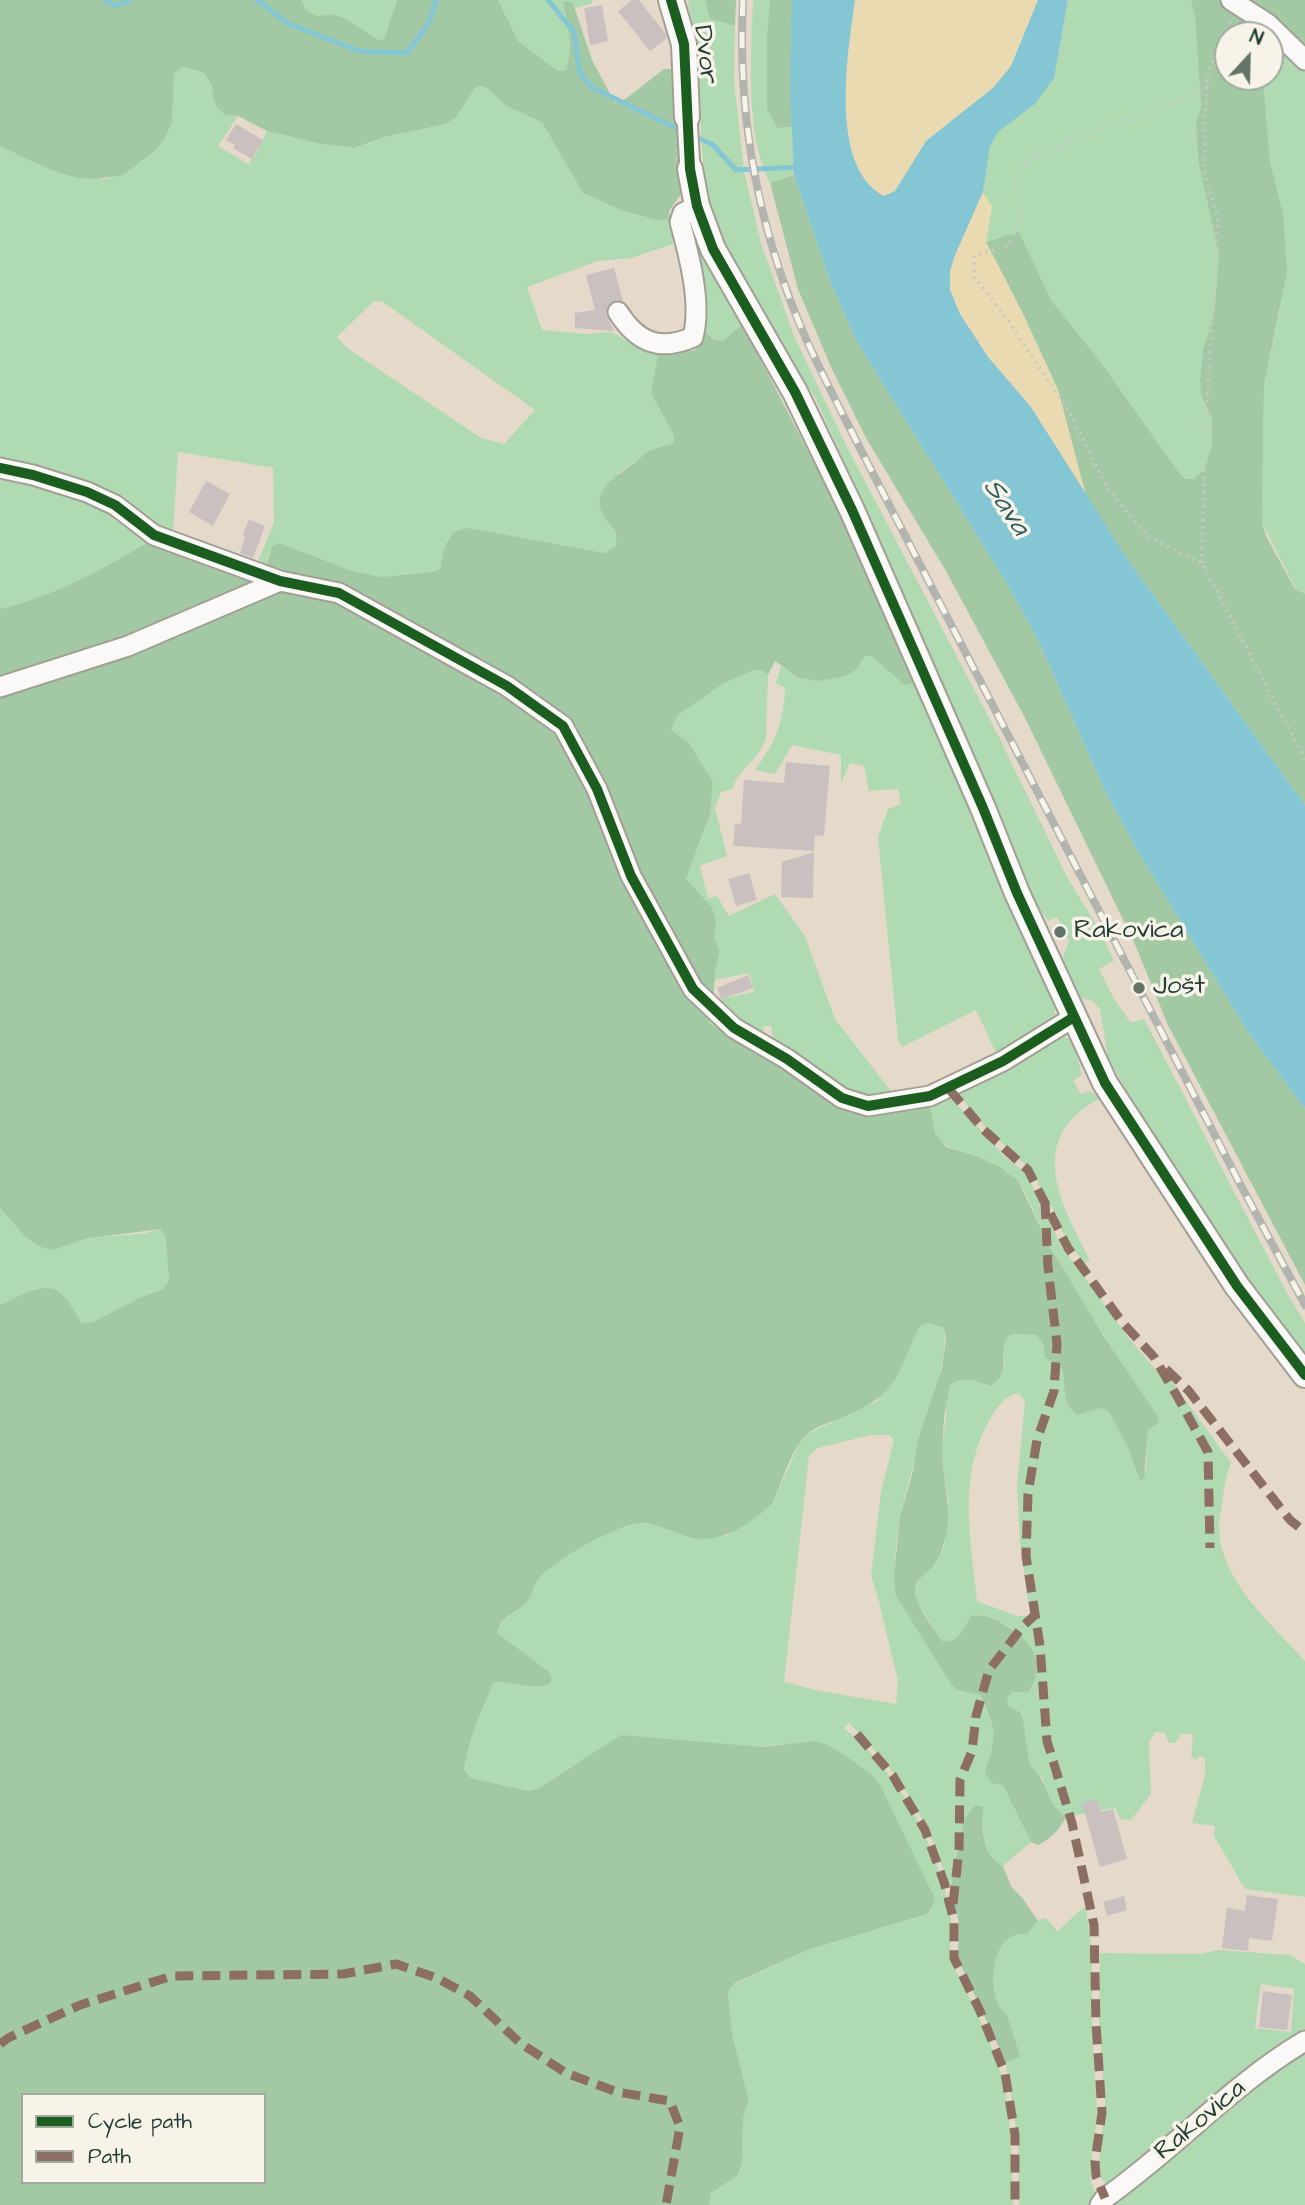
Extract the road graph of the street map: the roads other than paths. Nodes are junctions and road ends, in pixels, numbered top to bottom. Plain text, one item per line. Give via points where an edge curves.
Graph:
1 (671, 0) edge
2 (1232, 6) edge
3 (1305, 60) edge
4 (687, 117) joint
5 (690, 169) joint
6 (697, 206) junction
7 (618, 312) dead end
8 (0, 468) edge
9 (280, 581) junction
10 (0, 687) edge
11 (1074, 1017) junction
12 (1305, 1375) edge
13 (1305, 2041) edge
14 (1100, 2205) edge

1 - 4 street, Dvor via 684,44
2 - 3 street via 1268,24
4 - 5 street
5 - 6 street
6 - 7 street via 683,214 680,222 695,303 693,337 680,343 654,344 629,329
6 - 11 street via 713,249 795,392 852,510
8 - 9 street via 87,492 115,505 154,535
9 - 10 street via 128,646
9 - 11 street via 339,593 507,686 562,726 597,789 631,876 693,989 734,1028 842,1098 868,1106 930,1096 1003,1061
11 - 12 street via 1105,1083 1166,1180 1237,1286
13 - 14 street, Rakovica via 1236,2090

